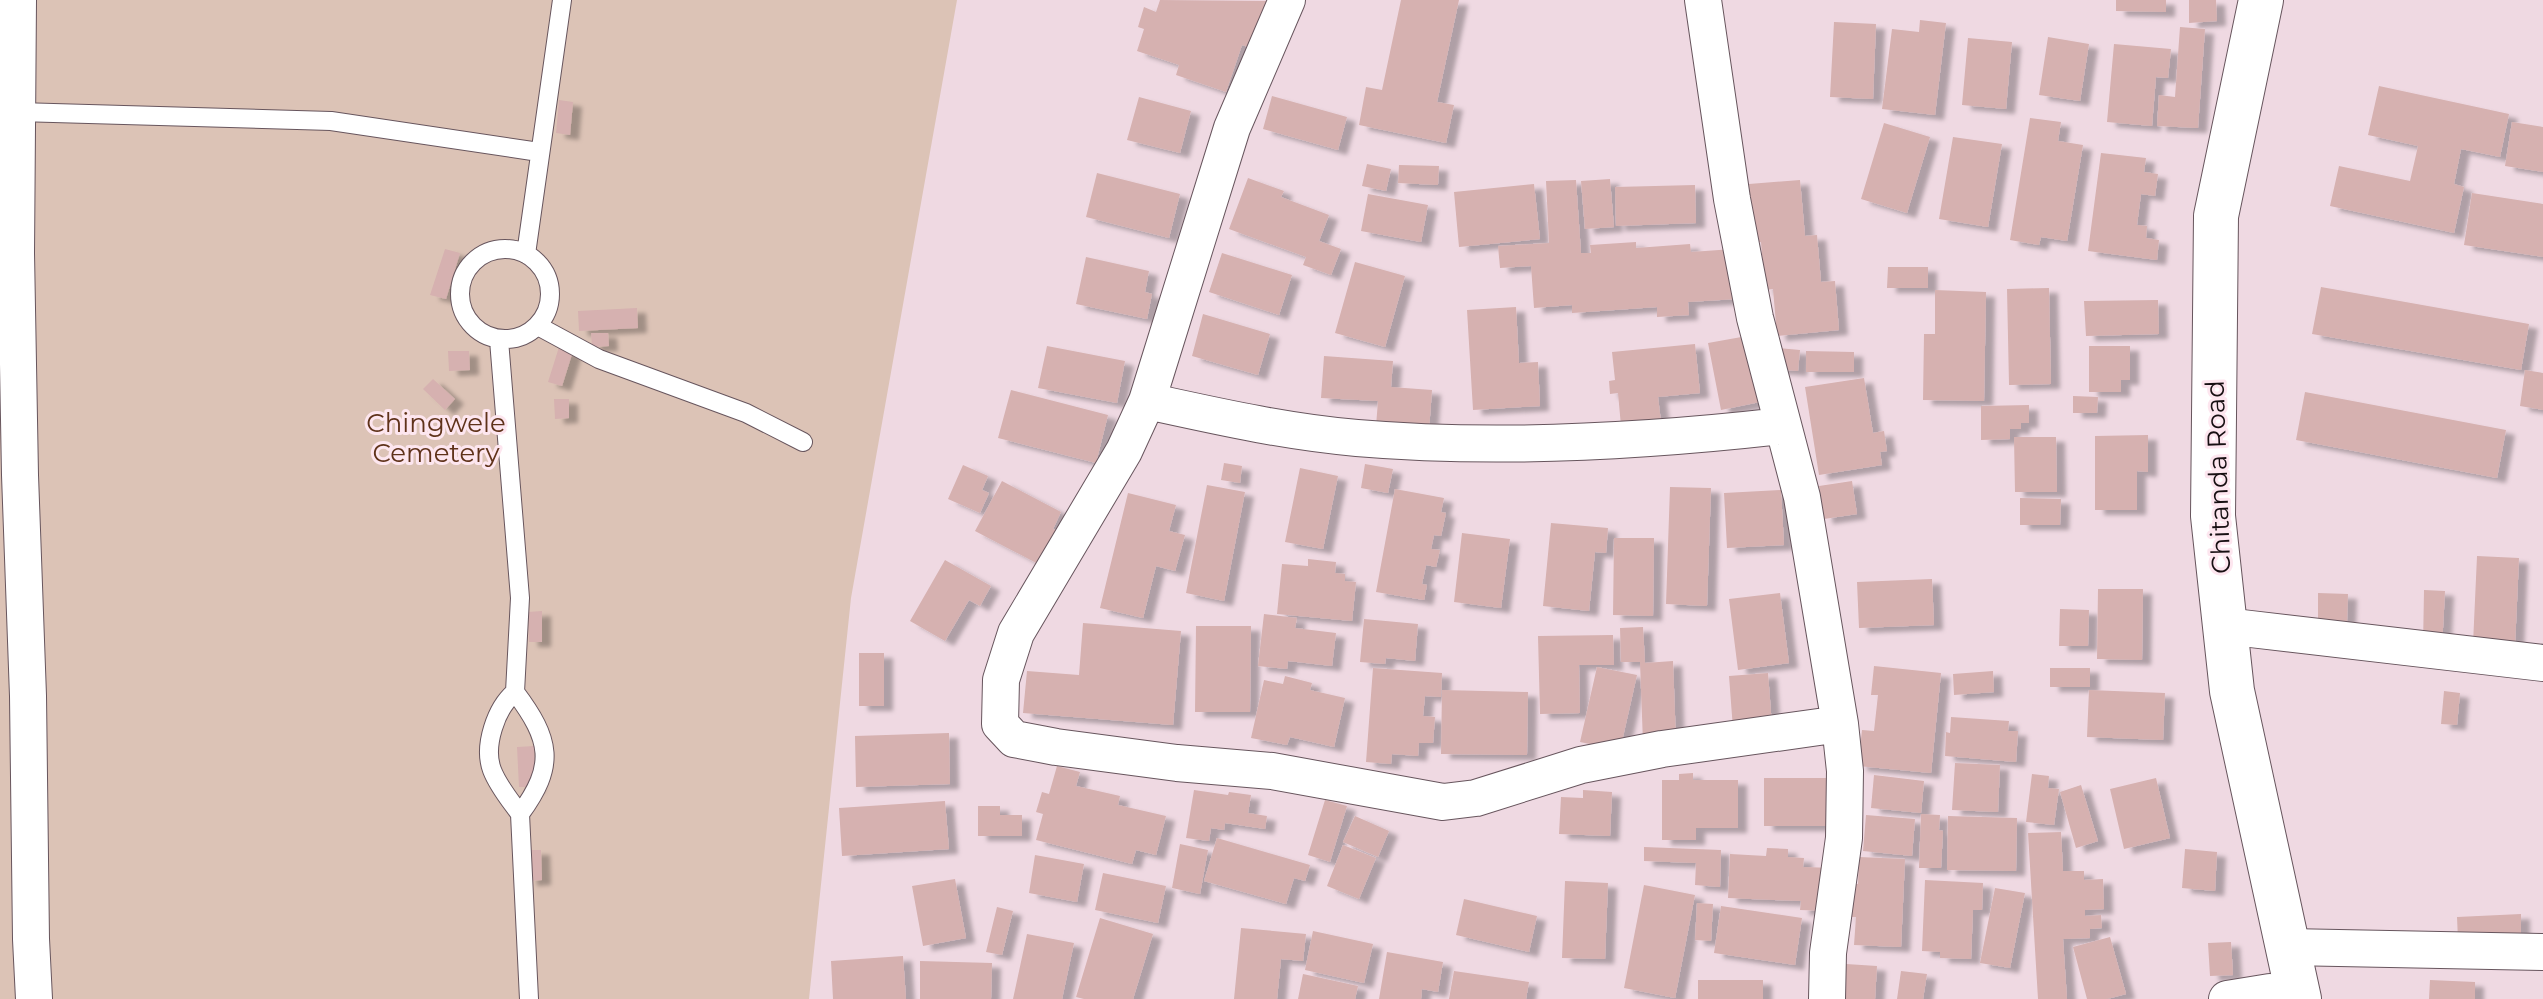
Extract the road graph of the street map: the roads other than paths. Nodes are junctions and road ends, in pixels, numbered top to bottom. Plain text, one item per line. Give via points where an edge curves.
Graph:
1 (18, 0) edge
2 (562, 0) edge
3 (1287, 0) edge
4 (1703, 0) edge
5 (2261, 0) edge
6 (18, 112) junction
7 (539, 152) junction
8 (526, 254) junction
9 (538, 326) junction
10 (499, 340) junction
11 (1147, 401) junction
12 (1782, 426) junction
13 (803, 442) dead end
14 (2225, 626) junction
15 (2543, 663) edge
16 (515, 692) junction
17 (1840, 724) junction
18 (520, 814) junction
19 (2288, 947) junction
20 (2543, 952) edge
21 (2285, 996) edge
22 (34, 999) edge
23 (529, 999) edge
24 (1827, 999) edge
25 (2227, 999) edge

1 - 6 street
2 - 7 lane
3 - 11 street via 1232,128
4 - 12 street via 1732,199
5 - 14 street, Chitanda Road via 2216,216 2213,516
6 - 7 lane via 331,121
6 - 22 street via 19,428
7 - 8 lane
8 - 9 lane via 546,273 550,287 551,301
8 - 10 lane via 512,249 484,254 464,274 464,316
9 - 10 lane via 526,335
9 - 13 lane via 599,359 746,413
10 - 16 lane via 520,598
11 - 12 street via 1356,438 1619,441
11 - 17 street via 1124,451 1016,633 1001,680 1000,709 1000,724 1014,739 1272,771 1443,802 1476,798 1581,765
12 - 17 street via 1802,497
14 - 15 street
14 - 19 street, Chitanda Road via 2232,691
16 - 18 lane via 544,740 538,789
16 - 18 lane via 498,716 490,744 491,767
17 - 24 street via 1844,838
18 - 23 lane
19 - 20 street
19 - 21 street, Chitanda Road
21 - 25 street

